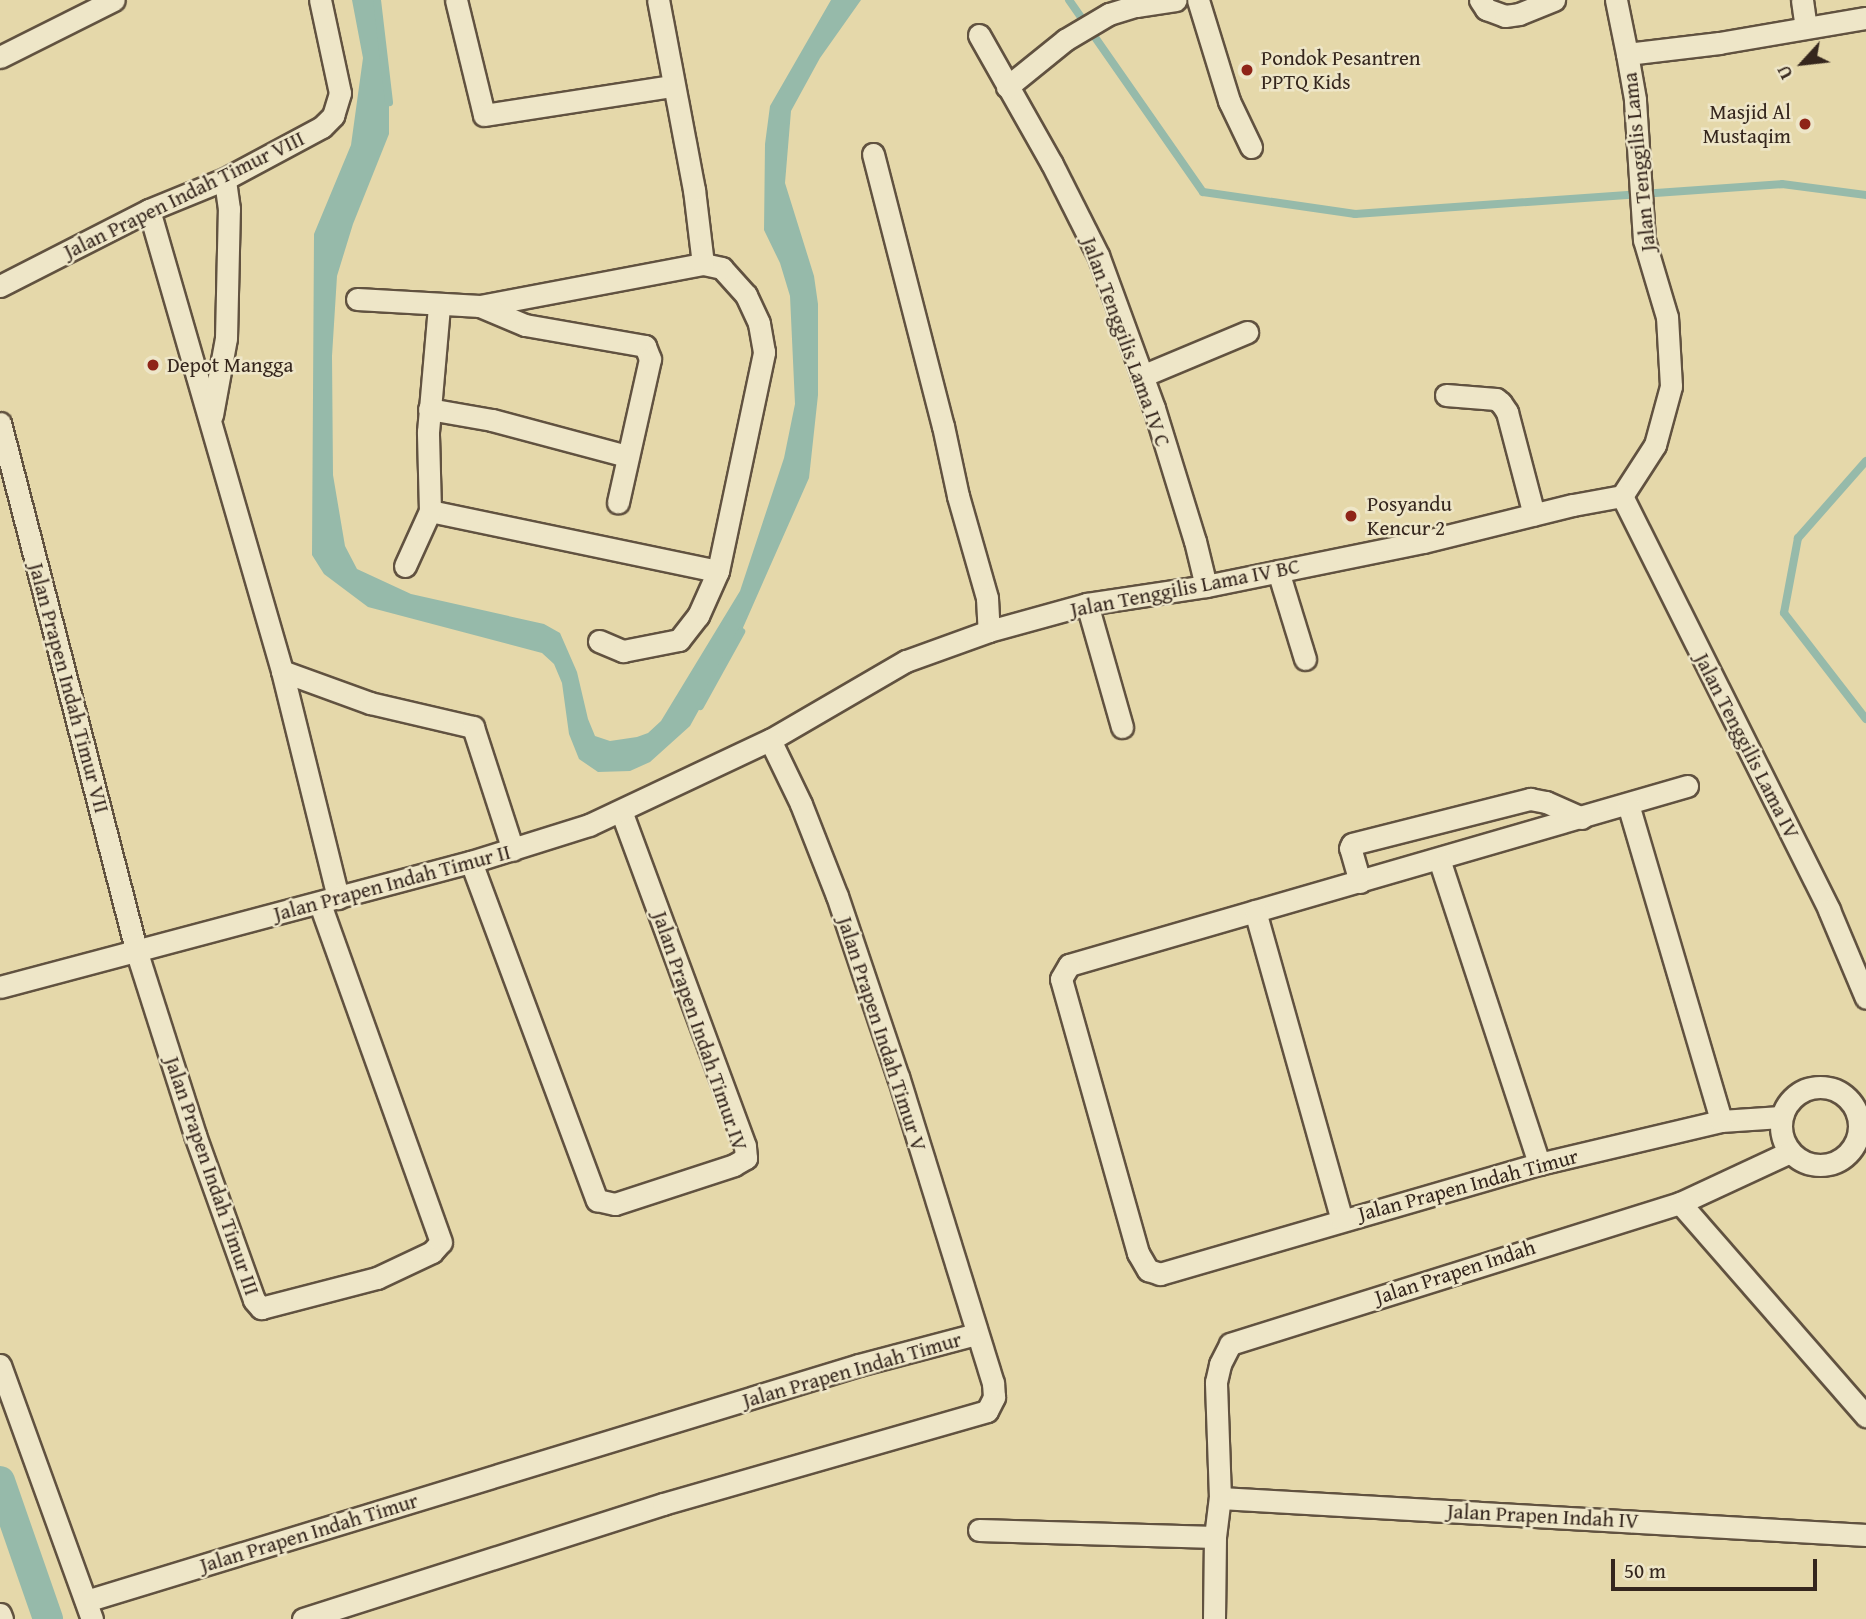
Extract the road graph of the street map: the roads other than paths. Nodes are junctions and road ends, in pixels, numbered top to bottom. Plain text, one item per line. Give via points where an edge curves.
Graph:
1 (114, 0) edge
2 (320, 0) edge
3 (456, 0) edge
4 (658, 0) edge
5 (1176, 0) edge
6 (1198, 0) edge
7 (1480, 0) edge
8 (1554, 0) edge
9 (1616, 0) edge
10 (1802, 0) edge
11 (1136, 3) edge
12 (1866, 18) edge
13 (1806, 27) junction
14 (979, 35) dead end
15 (1627, 54) junction
16 (0, 57) edge
17 (672, 86) junction
18 (1007, 87) junction
19 (1251, 147) dead end
20 (873, 154) dead end
21 (225, 179) junction
22 (149, 210) junction
23 (703, 264) junction
24 (0, 286) edge
25 (357, 299) dead end
26 (439, 305) junction
27 (480, 306) junction
28 (1247, 332) dead end
29 (1142, 376) junction
30 (1446, 396) dead end
31 (429, 409) junction
32 (212, 421) junction
33 (0, 423) edge
34 (626, 456) junction
35 (1622, 496) junction
36 (618, 502) dead end
37 (430, 511) junction
38 (1534, 514) junction
39 (405, 566) dead end
40 (718, 571) junction
41 (1279, 571) junction
42 (1206, 586) junction
43 (1087, 604) junction
44 (989, 631) junction
45 (599, 641) dead end
46 (1305, 659) dead end
47 (282, 671) junction
48 (1122, 727) dead end
49 (770, 740) junction
50 (1687, 786) dead end
51 (1628, 804) junction
52 (621, 811) junction
53 (1582, 818) junction
54 (513, 850) junction
55 (1439, 859) junction
56 (471, 862) junction
57 (1360, 882) junction
58 (329, 901) junction
59 (1255, 911) junction
60 (137, 953) junction
61 (0, 987) edge
62 (1866, 999) edge
63 (1781, 1117) junction
64 (1721, 1121) junction
65 (1790, 1152) junction
66 (1860, 1155) edge
67 (1539, 1164) junction
68 (1680, 1203) junction
69 (1342, 1220) junction
70 (976, 1334) junction
71 (0, 1365) edge
72 (1866, 1416) edge
73 (1220, 1498) junction
74 (979, 1530) dead end
75 (1866, 1535) edge
76 (1215, 1537) junction
77 (89, 1610) edge
78 (0, 1614) edge
79 (2, 1619) edge
80 (303, 1619) edge
81 (1214, 1619) edge

1 - 16 street
2 - 21 street, Jalan Prapen Indah Timur VIII via 340,93 333,117
3 - 17 street via 484,116
4 - 17 street
5 - 11 street
6 - 19 street via 1229,101
7 - 8 street via 1486,9 1505,16
9 - 15 street
10 - 13 street
11 - 18 street via 1065,40
12 - 13 street, Jalan Tenggilis Lama
13 - 15 street, Jalan Tenggilis Lama
14 - 18 street, Jalan Tenggilis Lama IV C
15 - 35 street, Jalan Tenggilis Lama via 1636,99 1644,240 1667,317 1671,386 1656,445
17 - 23 street via 694,191
18 - 29 street, Jalan Tenggilis Lama IV C via 1098,255
20 - 44 street via 987,598
21 - 22 street, Jalan Prapen Indah Timur VIII
21 - 32 street via 229,209 226,338
22 - 24 street, Jalan Prapen Indah Timur VIII
22 - 32 street
23 - 27 street
23 - 40 street via 722,268 746,295 759,323 764,352
25 - 26 street
26 - 27 street
26 - 31 street
27 - 34 street via 525,325 645,346 650,359
28 - 29 street
29 - 42 street, Jalan Tenggilis Lama IV C
30 - 38 street via 1502,403
31 - 34 street via 492,420
31 - 37 street
32 - 47 street
33 - 60 street, Jalan Prapen Indah Timur VII
34 - 36 street
35 - 38 street, Jalan Tenggilis Lama IV BC
35 - 62 street, Jalan Tenggilis Lama IV via 1829,910
37 - 39 street
37 - 40 street
38 - 41 street, Jalan Tenggilis Lama IV BC
40 - 45 street via 698,615 679,640 623,651
41 - 42 street, Jalan Tenggilis Lama IV BC
41 - 46 street
42 - 43 street, Jalan Tenggilis Lama IV BC
43 - 44 street, Jalan Tenggilis Lama IV BC
43 - 48 street
44 - 49 street, Jalan Tenggilis Lama IV BC via 906,661
47 - 54 street via 370,703 471,726
47 - 58 street
49 - 52 street, Jalan Prapen Indah Timur II
49 - 70 street, Jalan Prapen Indah Timur V via 837,896
50 - 51 street
51 - 53 street
51 - 64 street
52 - 54 street, Jalan Prapen Indah Timur II
52 - 56 street, Jalan Prapen Indah Timur IV via 745,1146 746,1158 734,1165 615,1204 597,1200
53 - 55 street
53 - 57 street via 1530,799 1352,844
54 - 56 street, Jalan Prapen Indah Timur II
55 - 57 street
55 - 67 street
56 - 58 street, Jalan Prapen Indah Timur II
57 - 59 street
58 - 60 street, Jalan Prapen Indah Timur II
58 - 60 street, Jalan Prapen Indah Timur III via 441,1242 432,1252 354,1287 265,1308 257,1306 195,1135
59 - 69 street
59 - 69 street, Jalan Prapen Indah Timur via 1069,965 1062,975 1138,1253 1148,1270 1160,1275
60 - 61 street, Jalan Prapen Indah Timur II
63 - 64 street, Jalan Prapen Indah Timur
63 - 65 street via 1780,1129
63 - 66 street via 1792,1097 1802,1091 1835,1089 1845,1095 1858,1115
64 - 67 street, Jalan Prapen Indah Timur
65 - 66 street via 1816,1166
65 - 68 street, Jalan Prapen Indah
67 - 69 street, Jalan Prapen Indah Timur
68 - 72 street
68 - 73 street, Jalan Prapen Indah via 1230,1344 1216,1382
70 - 77 street, Jalan Prapen Indah Timur via 859,1365
70 - 80 street, Jalan Prapen Indah Timur via 992,1383 994,1397 987,1411 663,1504
71 - 77 street
73 - 75 street, Jalan Prapen Indah IV
73 - 76 street
74 - 76 street
76 - 81 street
78 - 79 street

